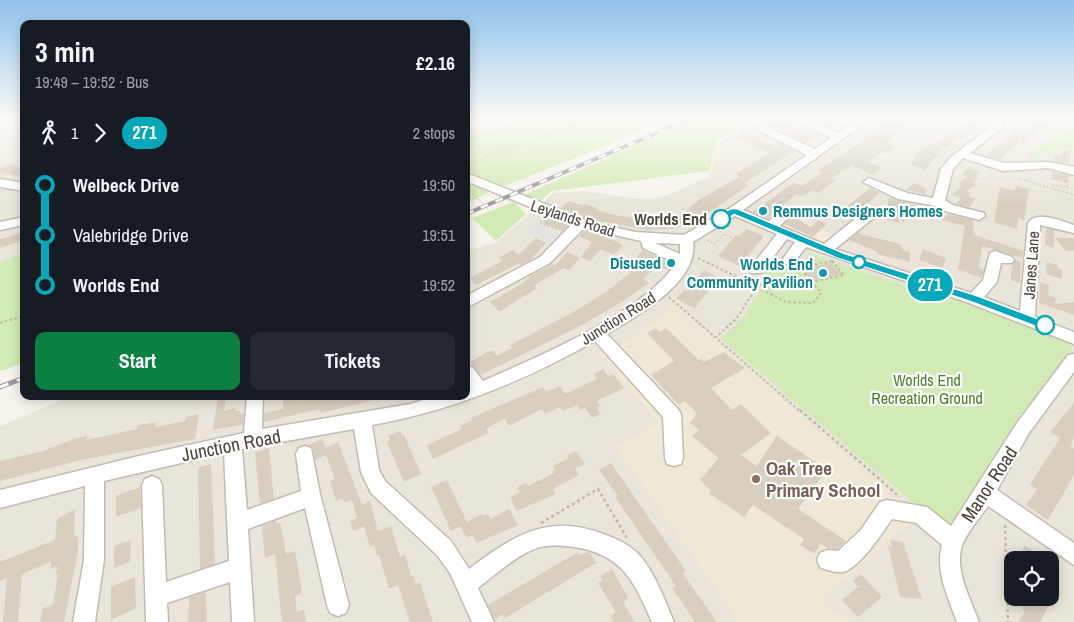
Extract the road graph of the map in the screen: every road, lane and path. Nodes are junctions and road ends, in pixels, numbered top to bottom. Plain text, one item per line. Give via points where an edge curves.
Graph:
1 (511, 147) edge
2 (800, 147) edge
3 (825, 147) edge
4 (918, 147) edge
5 (971, 147) edge
6 (815, 154) junction
7 (958, 157) junction
8 (977, 161) junction
9 (470, 169) edge
10 (1072, 171) edge
11 (470, 179) edge
12 (1020, 179) joint
13 (0, 183) edge
14 (878, 184) dead end
15 (1052, 185) dead end
16 (20, 186) edge
17 (1067, 187) junction
18 (1074, 190) edge
19 (893, 193) junction
20 (1074, 195) edge
21 (477, 199) dead end
22 (938, 202) junction
23 (489, 210) dead end
24 (734, 211) junction
25 (871, 213) joint
26 (783, 216) dead end
27 (979, 216) dead end
28 (544, 219) dead end
29 (20, 222) edge
30 (582, 222) junction
31 (0, 226) edge
32 (770, 226) junction
33 (1074, 229) edge
34 (564, 232) dead end
35 (786, 233) junction
36 (647, 238) junction
37 (732, 238) dead end
38 (803, 241) junction
39 (825, 250) junction
40 (687, 251) junction
41 (1007, 260) dead end
42 (788, 261) dead end
43 (755, 277) junction
44 (774, 279) dead end
45 (811, 282) junction
46 (758, 287) junction
47 (661, 291) junction
48 (974, 299) junction
49 (470, 301) edge
50 (20, 317) edge
51 (1027, 318) junction
52 (0, 323) edge
53 (600, 336) junction
54 (716, 337) junction
55 (1074, 338) edge
56 (1074, 360) edge
57 (470, 394) edge
58 (255, 400) edge
59 (449, 400) edge
60 (362, 420) junction
61 (253, 439) junction
62 (233, 444) junction
63 (305, 454) dead end
64 (674, 458) dead end
65 (95, 475) junction
66 (152, 485) dead end
67 (985, 493) junction
68 (0, 498) edge
69 (308, 498) junction
70 (1005, 507) junction
71 (920, 514) junction
72 (238, 523) junction
73 (628, 539) dead end
74 (527, 541) junction
75 (953, 541) junction
76 (1074, 555) edge
77 (826, 560) dead end
78 (240, 568) junction
79 (466, 584) junction
80 (157, 596) junction
81 (338, 605) dead end
82 (84, 622) edge
83 (157, 622) edge
84 (243, 622) edge
85 (483, 622) edge
86 (663, 622) edge
87 (968, 622) edge
88 (1008, 622) edge

1 - 9 path via 488,155
2 - 6 street
3 - 6 street, Junction Road
4 - 7 path
5 - 7 street
6 - 24 street, Junction Road
7 - 8 street
7 - 22 street via 943,180
8 - 10 street via 1003,167 1048,166
8 - 12 street
10 - 17 path
11 - 30 street, Leylands Road
12 - 20 path
13 - 16 street
14 - 19 street
15 - 17 path
17 - 18 path
19 - 22 street
19 - 25 path
21 - 23 path
22 - 27 street
24 - 32 street, Janes Lane
24 - 40 street, Junction Road
25 - 39 street
26 - 32 street
28 - 34 path via 540,223
29 - 31 street
30 - 36 street, Leylands Road
30 - 49 street via 546,260
32 - 35 street, Janes Lane
33 - 51 street, Janes Lane via 1050,222 1034,223
35 - 38 street, Janes Lane
35 - 43 street
36 - 40 street, Leylands Road
36 - 40 street via 648,245
37 - 40 path via 724,234 715,244
38 - 39 street, Janes Lane
38 - 42 street
39 - 48 street, Janes Lane
40 - 43 path
40 - 47 street, Junction Road
41 - 48 street via 995,256 990,282
43 - 44 path via 767,285
43 - 46 path
45 - 45 path via 800,268 832,261 844,275
45 - 46 path via 822,293 814,303 786,302
46 - 54 path via 737,318
47 - 53 street, Junction Road
47 - 54 path
48 - 51 street, Janes Lane
50 - 52 path
51 - 55 street, Janes Lane
53 - 57 street, Junction Road
53 - 64 street via 672,414
54 - 71 path
56 - 67 street, Manor Road via 1023,428
58 - 61 street
59 - 60 street, Junction Road
60 - 61 street, Junction Road
60 - 79 street via 370,472 378,487 444,548
61 - 62 street, Junction Road
62 - 65 street, Junction Road
62 - 72 street
63 - 69 street via 311,494
65 - 68 street, Junction Road
65 - 82 street via 94,560
66 - 80 street
67 - 70 street
67 - 75 street, Manor Road
69 - 72 street
69 - 81 street via 313,500
70 - 76 street
70 - 88 path
71 - 75 street
71 - 77 street via 888,510 842,562
72 - 78 street
73 - 74 path via 598,489 528,530
74 - 79 street
74 - 86 street via 548,536 577,536 599,542 623,556 632,563 643,581
75 - 87 street, Manor Road via 951,574
78 - 80 street
78 - 84 street
79 - 85 street
80 - 83 street

